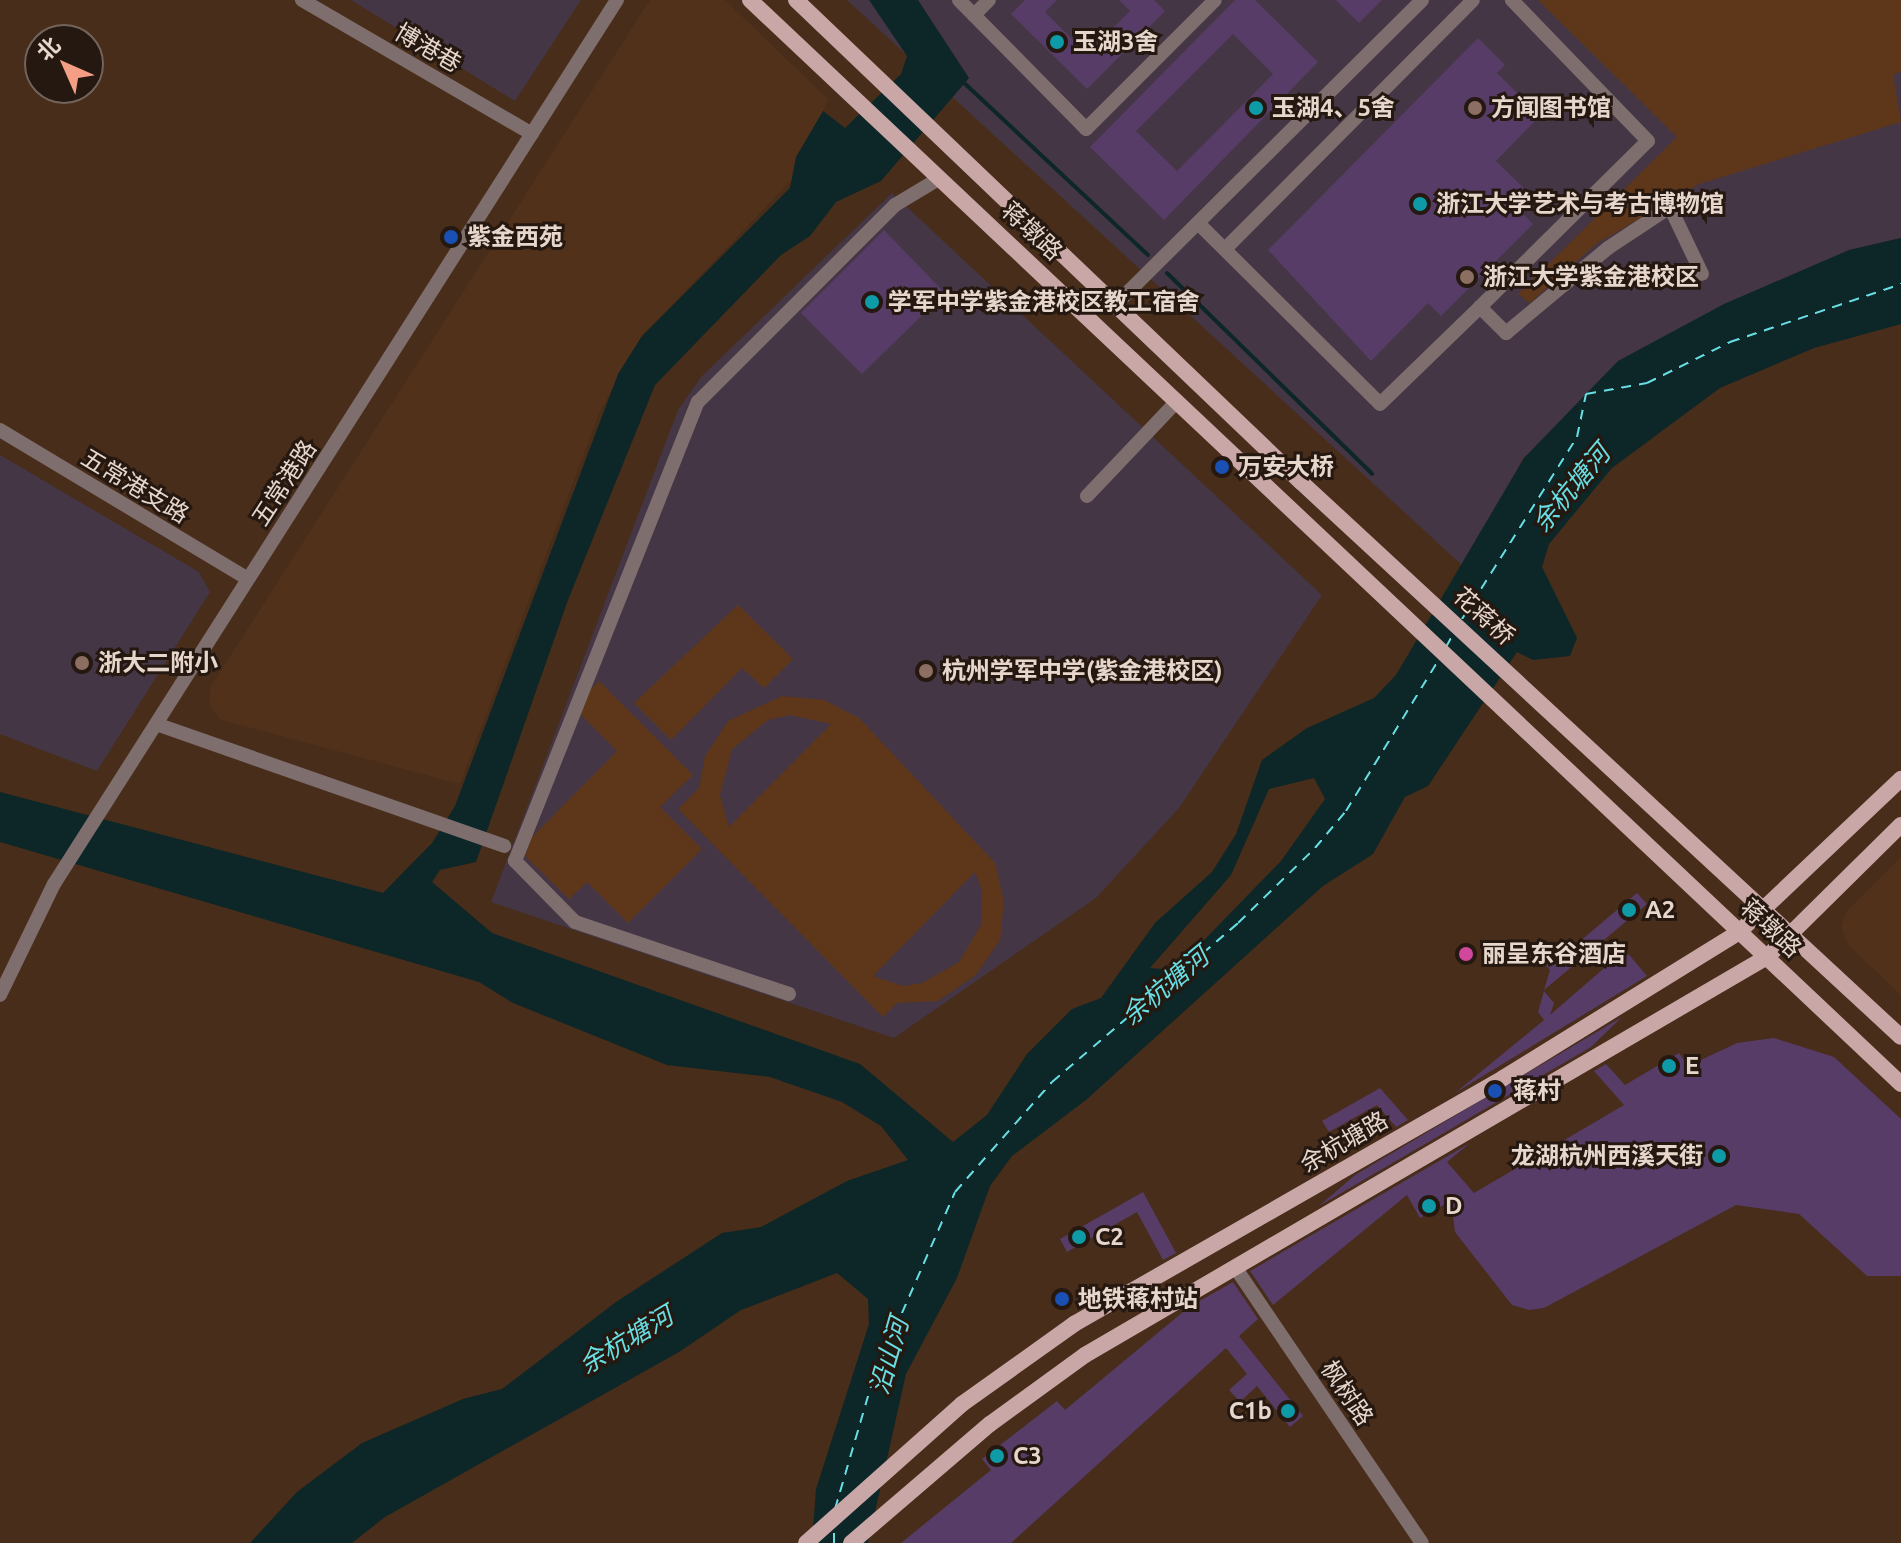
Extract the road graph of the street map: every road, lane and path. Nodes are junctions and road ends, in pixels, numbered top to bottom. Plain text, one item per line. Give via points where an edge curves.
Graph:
1 (302, 0) edge
2 (617, 0) edge
3 (750, 0) edge
4 (796, 0) edge
5 (959, 0) edge
6 (989, 0) edge
7 (1215, 0) edge
8 (1422, 0) edge
9 (1473, 0) edge
10 (1512, 0) edge
11 (974, 15) junction
12 (532, 134) junction
13 (940, 178) junction
14 (1199, 224) junction
15 (1225, 249) junction
16 (1702, 274) dead end
17 (1114, 306) junction
18 (1480, 307) junction
19 (1177, 401) junction
20 (0, 430) edge
21 (1301, 482) joint
22 (1087, 496) dead end
23 (248, 579) junction
24 (156, 724) junction
25 (1901, 779) edge
26 (1634, 785) joint
27 (1901, 825) edge
28 (504, 846) dead end
29 (1768, 909) junction
30 (1739, 932) junction
31 (1794, 933) junction
32 (1767, 957) junction
33 (789, 994) dead end
34 (0, 995) edge
35 (1901, 1037) edge
36 (1901, 1084) edge
37 (1235, 1267) junction
38 (806, 1543) edge
39 (851, 1543) edge
40 (1422, 1543) edge

1 - 12 street, 博港巷
2 - 12 street, 五常港路
3 - 13 main road, 蒋墩路
4 - 17 main road, 蒋墩路
5 - 11 street
6 - 11 street
7 - 11 street via 1086,129
8 - 14 street
9 - 15 street
10 - 18 street via 1648,141
12 - 23 street, 五常港路
13 - 19 main road, 蒋墩路
13 - 33 street via 895,205 698,402 515,861 575,922
14 - 15 street
14 - 17 street
15 - 18 street via 1380,404
16 - 18 street via 1670,207 1608,248 1506,333
17 - 21 main road, 蒋墩路
19 - 22 street
19 - 30 main road, 蒋墩路
20 - 23 street, 五常港支路
21 - 26 main road, 花蒋桥
23 - 24 street, 五常港路
24 - 28 street
24 - 34 street, 五常港路 via 54,884
25 - 29 main road, 余杭塘路
26 - 29 main road, 蒋墩路
27 - 31 main road
29 - 30 main road, 余杭塘路
29 - 31 main road, 蒋墩路
30 - 32 main road, 蒋墩路
30 - 38 main road, 余杭塘路 via 1527,1063 1074,1324 962,1404
31 - 32 main road
31 - 35 main road, 蒋墩路
32 - 36 main road, 蒋墩路
32 - 37 main road
37 - 39 main road via 1085,1355
37 - 40 street, 枫树路

